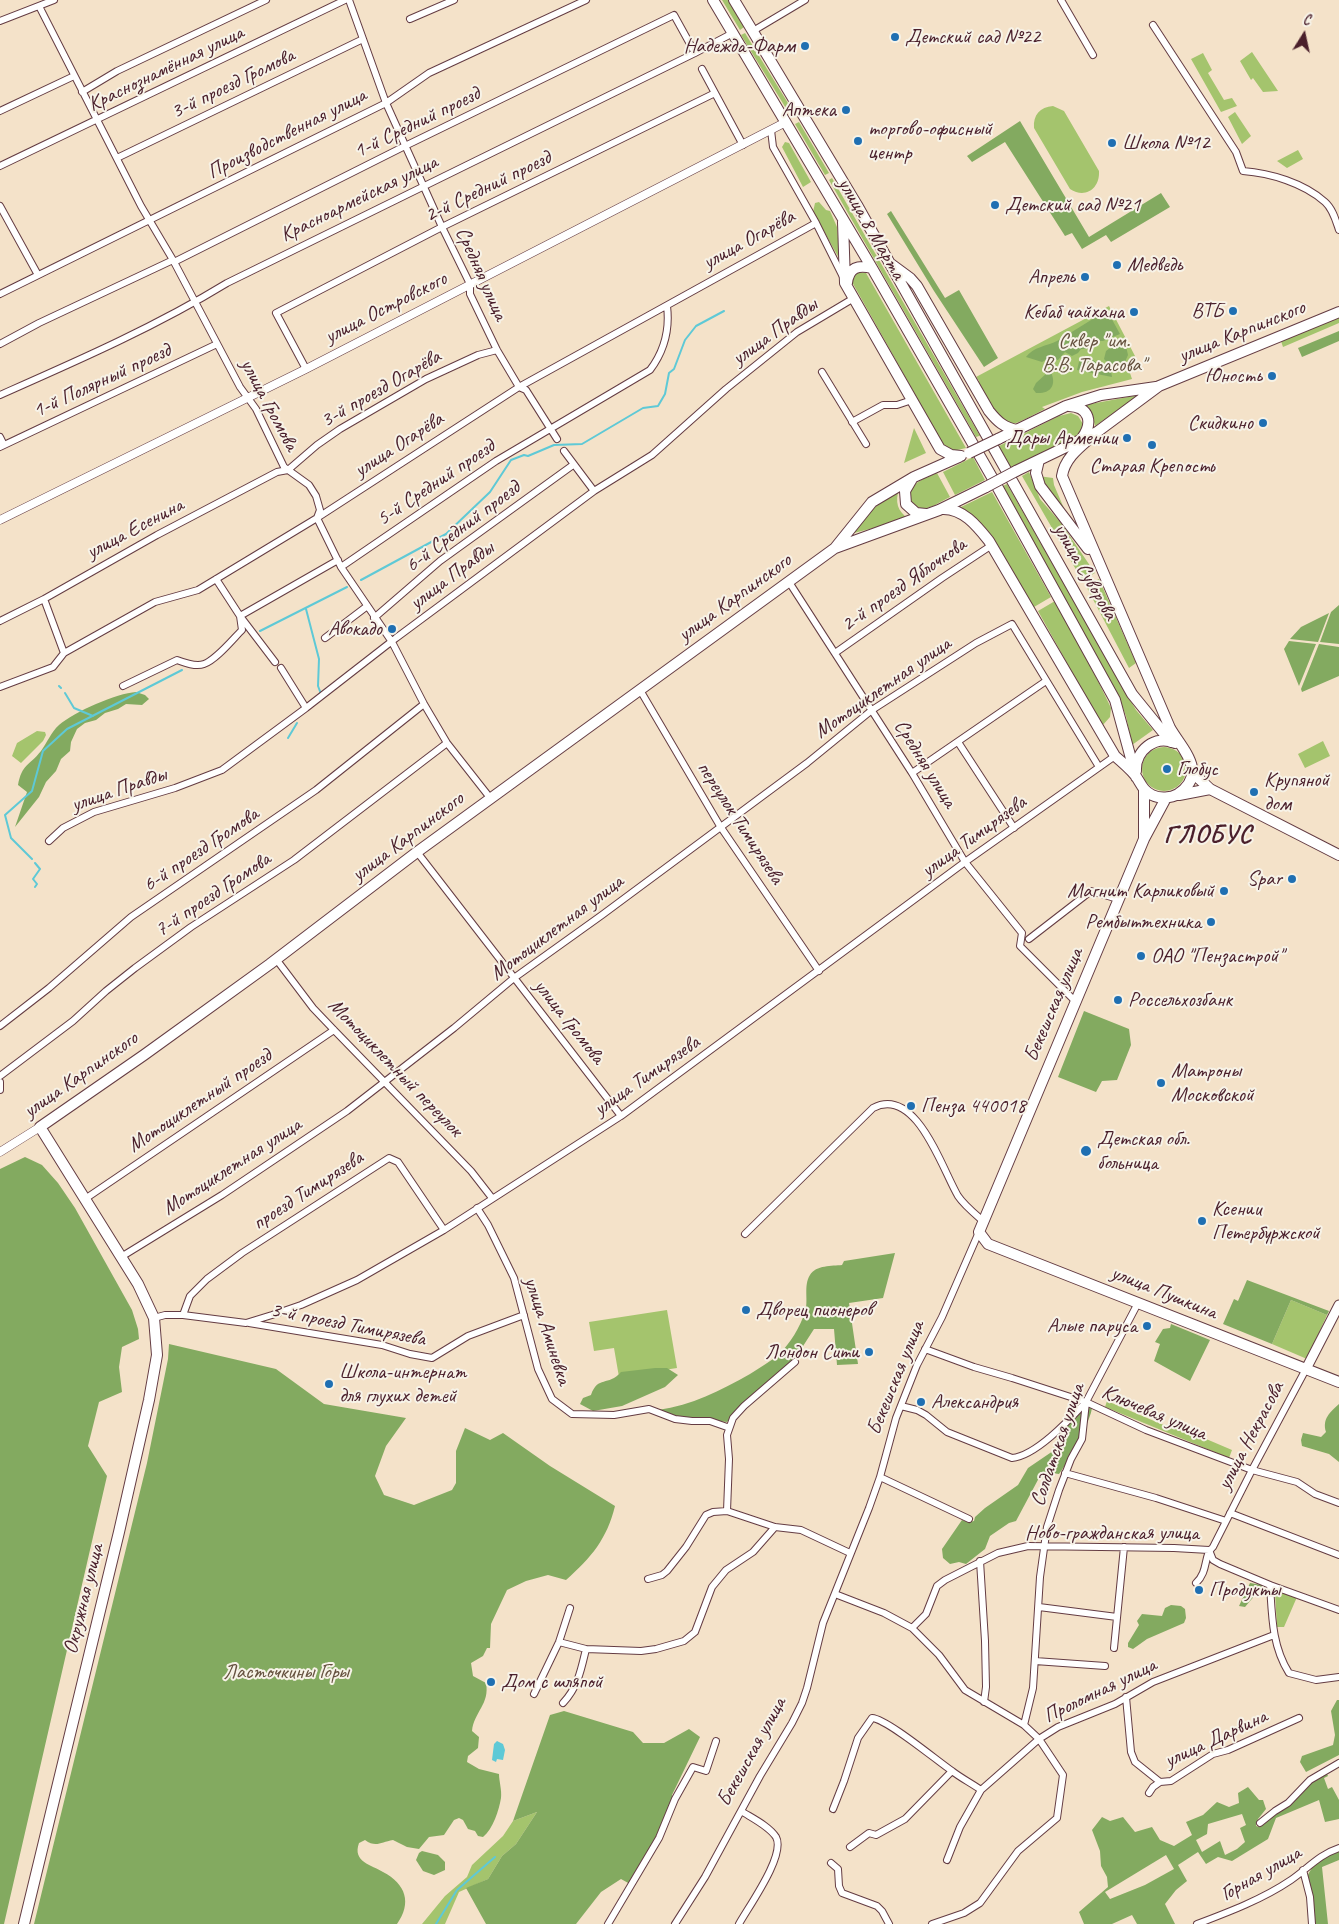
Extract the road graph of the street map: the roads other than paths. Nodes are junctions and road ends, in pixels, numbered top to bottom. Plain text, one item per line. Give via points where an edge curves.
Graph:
1 (54, 0) edge
2 (266, 0) edge
3 (347, 0) edge
4 (454, 0) edge
5 (586, 0) edge
6 (713, 0) edge
7 (734, 0) edge
8 (805, 0) edge
9 (1061, 0) edge
10 (39, 6) junction
11 (410, 19) dead end
12 (0, 21) edge
13 (1153, 25) dead end
14 (733, 32) junction
15 (753, 32) junction
16 (363, 39) junction
17 (695, 53) junction
18 (1093, 55) dead end
19 (702, 69) dead end
20 (74, 76) junction
21 (82, 92) junction
22 (715, 93) junction
23 (386, 102) junction
24 (0, 111) edge
25 (802, 114) junction
26 (97, 121) junction
27 (786, 122) junction
28 (771, 130) junction
29 (743, 145) junction
30 (405, 146) junction
31 (117, 158) junction
32 (0, 166) edge
33 (423, 186) junction
34 (0, 206) edge
35 (843, 218) junction
36 (150, 220) junction
37 (816, 223) junction
38 (442, 227) junction
39 (1339, 230) edge
40 (174, 261) junction
41 (888, 262) junction
42 (872, 268) junction
43 (38, 275) junction
44 (846, 282) junction
45 (470, 284) junction
46 (0, 294) edge
47 (854, 298) junction
48 (195, 302) junction
49 (667, 306) junction
50 (1339, 312) edge
51 (0, 344) edge
52 (217, 344) junction
53 (497, 350) junction
54 (306, 369) junction
55 (822, 372) dead end
56 (1159, 386) junction
57 (519, 387) junction
58 (0, 395) edge
59 (247, 398) junction
60 (912, 400) junction
61 (1066, 406) junction
62 (976, 415) joint
63 (852, 422) junction
64 (550, 429) junction
65 (1018, 430) junction
66 (1097, 432) junction
67 (0, 437) edge
68 (1082, 438) junction
69 (557, 439) dead end
70 (866, 444) dead end
71 (2, 446) edge
72 (940, 449) junction
73 (564, 452) dead end
74 (965, 454) junction
75 (1039, 460) junction
76 (573, 465) junction
77 (936, 467) junction
78 (288, 470) junction
79 (914, 477) junction
80 (989, 483) junction
81 (594, 491) junction
82 (939, 510) junction
83 (926, 514) junction
84 (318, 518) junction
85 (0, 520) edge
86 (992, 546) junction
87 (835, 548) junction
88 (338, 560) junction
89 (1098, 561) junction
90 (341, 567) junction
91 (216, 579) junction
92 (789, 582) junction
93 (44, 599) junction
94 (366, 607) junction
95 (240, 616) junction
96 (374, 618) junction
97 (0, 621) edge
98 (325, 638) dead end
99 (392, 642) junction
100 (64, 653) junction
101 (835, 653) junction
102 (275, 662) dead end
103 (280, 668) dead end
104 (1046, 681) junction
105 (123, 686) dead end
106 (0, 687) edge
107 (640, 690) junction
108 (424, 704) junction
109 (306, 708) junction
110 (872, 710) junction
111 (958, 742) junction
112 (447, 743) junction
113 (1176, 744) junction
114 (1115, 756) junction
115 (1098, 767) junction
116 (912, 772) junction
117 (1192, 772) junction
118 (1136, 777) junction
119 (1210, 789) junction
120 (1144, 790) junction
121 (1171, 797) junction
122 (491, 799) junction
123 (720, 826) junction
124 (1014, 828) junction
125 (1144, 838) junction
126 (49, 841) dead end
127 (417, 852) junction
128 (1339, 855) edge
129 (965, 862) junction
130 (1118, 899) junction
131 (1029, 939) dead end
132 (276, 959) junction
133 (820, 971) junction
134 (514, 978) junction
135 (1076, 1001) junction
136 (0, 1026) edge
137 (334, 1030) junction
138 (0, 1076) edge
139 (0, 1082) edge
140 (384, 1082) junction
141 (0, 1090) edge
142 (621, 1116) junction
143 (40, 1127) junction
144 (0, 1152) edge
145 (492, 1198) junction
146 (85, 1199) junction
147 (477, 1208) junction
148 (983, 1220) junction
149 (444, 1230) junction
150 (979, 1232) junction
151 (745, 1234) dead end
152 (121, 1258) junction
153 (1138, 1303) junction
154 (1339, 1306) edge
155 (183, 1315) junction
156 (524, 1315) junction
157 (154, 1318) junction
158 (246, 1323) junction
159 (925, 1349) junction
160 (795, 1362) dead end
161 (1306, 1369) junction
162 (1339, 1382) edge
163 (1086, 1402) junction
164 (901, 1406) junction
165 (730, 1426) junction
166 (1252, 1470) junction
167 (1066, 1474) junction
168 (880, 1477) junction
169 (1339, 1503) edge
170 (726, 1511) junction
171 (1230, 1513) junction
172 (969, 1519) dead end
173 (1226, 1521) junction
174 (775, 1527) junction
175 (1045, 1546) junction
176 (1124, 1547) junction
177 (1209, 1550) junction
178 (850, 1553) junction
179 (1339, 1556) edge
180 (980, 1561) junction
181 (648, 1579) dead end
182 (1196, 1583) dead end
183 (1270, 1585) junction
184 (835, 1594) junction
185 (1039, 1606) junction
186 (570, 1608) dead end
187 (1339, 1610) edge
188 (1117, 1617) junction
189 (912, 1628) junction
190 (1274, 1635) junction
191 (559, 1642) junction
192 (1114, 1648) dead end
193 (586, 1649) junction
194 (1035, 1661) junction
195 (1105, 1666) dead end
196 (1339, 1676) edge
197 (534, 1694) dead end
198 (1126, 1697) junction
199 (984, 1702) junction
200 (563, 1703) dead end
201 (1299, 1718) dead end
202 (1024, 1725) junction
203 (1039, 1739) junction
204 (716, 1741) dead end
205 (1339, 1763) edge
206 (952, 1771) junction
207 (1160, 1782) junction
208 (981, 1790) junction
209 (1149, 1793) dead end
210 (833, 1809) dead end
211 (741, 1812) junction
212 (1260, 1823) dead end
213 (850, 1847) dead end
214 (1339, 1848) edge
215 (947, 1860) dead end
216 (831, 1863) dead end
217 (1303, 1870) junction
218 (24, 1924) edge
219 (608, 1924) edge
220 (675, 1924) edge
221 (739, 1924) edge
222 (888, 1924) edge
223 (932, 1924) edge
224 (1197, 1924) edge
225 (1312, 1924) edge

1 - 10 street
2 - 21 street via 117,71
3 - 16 street, Средняя улица
3 - 26 street, Краснознамённая улица
4 - 11 street
5 - 23 street, Производственная улица via 429,73
6 - 14 main road, улица 8 Марта
7 - 15 main road, улица 8 Марта
8 - 15 street
9 - 18 street
10 - 12 street
10 - 20 street, улица Громова
13 - 39 street via 1236,152 1243,171 1272,175 1309,192 1326,203
14 - 17 street, Красноармейская улица
14 - 27 main road, улица 8 Марта
15 - 25 main road, улица 8 Марта
16 - 23 street, Средняя улица
16 - 31 street, 3-й проезд Громова
17 - 30 street, 1-й Средний проезд via 674,15
17 - 33 street, Красноармейская улица
19 - 22 street
20 - 21 street, улица Громова
20 - 24 street
21 - 26 street, улица Громова
22 - 29 street
22 - 38 street, 2-й Средний проезд
23 - 30 street, Средняя улица
23 - 36 street, Производственная улица
25 - 27 main road
25 - 41 main road, улица 8 Марта
26 - 31 street, улица Громова
26 - 32 street, Краснознамённая улица
27 - 28 street, улица Островского
27 - 35 main road, улица 8 Марта
28 - 29 street, улица Островского
28 - 37 street via 772,147
29 - 45 street, улица Островского
30 - 33 street, Средняя улица
30 - 40 street, 1-й Средний проезд
31 - 36 street, улица Громова
33 - 38 street, Средняя улица
33 - 48 street, Красноармейская улица via 226,283
34 - 43 street
35 - 42 main road, улица 8 Марта
35 - 44 main road
36 - 40 street, улица Громова
36 - 43 street, Производственная улица
37 - 44 street
37 - 49 street, улица Огарёва
38 - 45 street, Средняя улица
38 - 54 street, 2-й Средний проезд via 276,313
40 - 48 street, улица Громова
40 - 51 street, 1-й Средний проезд
41 - 62 main road, улица 8 Марта
41 - 65 main road via 917,286 989,411 1004,426
42 - 44 main road via 855,267
42 - 80 main road, улица 8 Марта
43 - 46 street, Производственная улица
44 - 47 main road
45 - 53 street, Средняя улица via 470,294
45 - 54 street, улица Островского
47 - 60 main road
47 - 81 street, улица Правды via 797,332 726,388 652,454
48 - 52 street, улица Громова
48 - 58 street, Красноармейская улица
49 - 57 street, улица Огарёва
49 - 64 street, 5-й Средний проезд via 669,321 663,349 650,370
50 - 56 main road, улица Карпинского
52 - 59 street, улица Громова
52 - 71 street, 1-й Полярный проезд
53 - 57 street, Средняя улица
53 - 78 street, 3-й проезд Огарёва via 478,355 426,379 340,429
54 - 59 street, улица Островского
55 - 63 street
56 - 61 main road, улица Карпинского via 1101,395
56 - 66 main road, улица Карпинского
57 - 64 street, Средняя улица via 526,390
57 - 84 street, улица Огарёва
59 - 78 street, улица Громова
59 - 85 street, улица Островского
60 - 63 street via 883,405
60 - 72 main road
61 - 65 main road, улица Карпинского
61 - 68 main road via 1078,406 1087,415 1088,430
62 - 113 main road, улица Суворова via 1132,694
63 - 70 street
64 - 69 street, Средняя улица
64 - 90 street, 5-й Средний проезд via 496,461
65 - 74 main road, улица Карпинского, bridge
66 - 68 main road, улица Карпинского
66 - 89 main road via 1072,454 1062,476
67 - 71 street
68 - 75 main road, улица Карпинского
72 - 74 main road via 951,455
72 - 77 main road
73 - 76 street
74 - 77 main road, улица Карпинского
75 - 80 main road, улица Карпинского, bridge
75 - 89 main road via 1036,473 1040,486
76 - 81 street
76 - 96 street, 6-й Средний проезд via 440,561
77 - 79 main road, улица Карпинского
78 - 84 street, улица Громова via 313,490 320,510
78 - 93 street, улица Есенина via 277,472 157,535
79 - 83 main road via 905,491 906,504 916,513
79 - 87 main road, улица Карпинского via 872,502
80 - 82 main road, улица Карпинского
80 - 118 main road, улица Суворова via 1116,700
81 - 99 street, улица Правды
82 - 83 main road, улица Карпинского
82 - 86 main road via 950,509 969,518
83 - 87 main road, улица Карпинского
84 - 88 street, улица Громова
84 - 91 street, улица Огарёва
86 - 101 street, 2-й проезд Яблочкова
86 - 114 main road
87 - 92 main road, улица Карпинского
88 - 90 street, улица Громова
88 - 95 street
89 - 113 main road
90 - 94 street, улица Громова
91 - 95 street
91 - 100 street, улица Огарёва via 198,590 155,602
92 - 101 street, Средняя улица
92 - 107 main road, улица Карпинского
93 - 97 street, улица Есенина
93 - 100 street
94 - 96 street, улица Громова
94 - 98 street
95 - 102 street
95 - 105 street via 242,630 204,664 186,664 177,660
96 - 99 street, улица Громова
99 - 108 street, улица Громова
99 - 109 street, улица Правды
100 - 106 street, улица Огарёва via 53,667
101 - 110 street, Средняя улица
103 - 109 street
104 - 110 street, Мотоциклетная улица via 1012,624 976,643
104 - 111 street
104 - 115 street
107 - 122 main road, улица Карпинского
107 - 123 street, переулок Тимирязева
108 - 112 street, улица Громова
108 - 136 street, 6-й проезд Громова via 316,790 131,917
109 - 126 street, улица Правды via 222,770 94,812 63,828
110 - 116 street, Средняя улица
110 - 123 street, Мотоциклетная улица
111 - 116 street
111 - 124 street
112 - 122 street, улица Громова
112 - 138 street, 7-й проезд Громова via 294,860 191,927
113 - 117 main road via 1188,753
113 - 118 main road via 1158,741 1148,745 1140,753
114 - 115 street, улица Тимирязева
114 - 118 main road
115 - 124 street, улица Тимирязева
116 - 129 street, Средняя улица
117 - 119 main road
117 - 121 main road via 1185,788
118 - 120 main road
119 - 121 main road
119 - 128 main road
120 - 121 main road via 1154,796
120 - 125 main road, Бекешская улица
121 - 125 main road, Бекешская улица
122 - 127 main road, улица Карпинского
123 - 133 street, переулок Тимирязева
123 - 134 street, Мотоциклетная улица
124 - 129 street, улица Тимирязева
125 - 130 main road, Бекешская улица
127 - 132 main road, улица Карпинского
127 - 134 street, улица Громова
129 - 133 street, улица Тимирязева
129 - 135 street, Средняя улица via 1022,933 1020,946
130 - 131 street via 1090,891
130 - 135 main road, Бекешская улица
132 - 137 street, Мотоциклетный переулок
132 - 143 main road, улица Карпинского
133 - 142 street, улица Тимирязева
134 - 140 street, Мотоциклетная улица
134 - 142 street, улица Громова
135 - 148 main road, Бекешская улица
137 - 140 street, Мотоциклетный переулок
137 - 146 street, Мотоциклетный проезд
139 - 141 street
140 - 145 street, Мотоциклетный переулок via 471,1171
140 - 152 street, Мотоциклетная улица via 347,1111 222,1195
142 - 145 street, улица Тимирязева
143 - 144 street, улица Карпинского
143 - 146 main road, Окружная улица
145 - 147 street, улица Тимирязева
146 - 152 main road, Окружная улица
147 - 149 street, улица Тимирязева
147 - 156 street, улица Аминевка via 514,1278
148 - 150 main road, Бекешская улица
148 - 151 street via 959,1197 915,1118 898,1105 882,1103 873,1108
149 - 155 street, проезд Тимирязева via 398,1162 389,1158 206,1279 190,1296
149 - 158 street, улица Тимирязева via 357,1280 301,1305
150 - 153 main road, улица Пушкина via 988,1244
150 - 159 street, Бекешская улица
152 - 157 main road, Окружная улица
153 - 161 main road, улица Пушкина
153 - 163 street, Солдатская улица
154 - 161 main road, улица Некрасова
155 - 157 street, улица Тимирязева
155 - 158 street, улица Тимирязева
156 - 158 street, 3-й проезд Тимирязева via 468,1336 432,1358 382,1345
156 - 165 street, улица Аминевка via 538,1369 552,1400 572,1414 614,1415 649,1409 675,1419
157 - 218 main road, Окружная улица via 157,1355 145,1419
159 - 163 street, Ключевая улица via 974,1368
159 - 164 street, Бекешская улица
160 - 165 street via 744,1406
161 - 162 main road, улица Пушкина
161 - 166 street, улица Некрасова
163 - 164 street via 1050,1438 1020,1457 1012,1458 947,1432 926,1415
163 - 166 street, Ключевая улица via 1146,1430
163 - 167 street, Солдатская улица via 1082,1439
164 - 168 street, Бекешская улица
165 - 170 street via 727,1435 730,1459
166 - 169 street, Ключевая улица via 1297,1482 1315,1494
166 - 171 street, улица Некрасова
167 - 173 street
167 - 175 street, Солдатская улица via 1047,1527
168 - 172 street
168 - 178 street, Бекешская улица
170 - 174 street
170 - 181 street via 706,1515 667,1571
171 - 173 street, улица Некрасова
171 - 179 street
173 - 177 street, улица Некрасова
174 - 178 street via 801,1530
174 - 193 street via 753,1552 726,1570 712,1587 694,1632 684,1641 641,1651
175 - 176 street, Ново-гражданская улица
175 - 180 street, Ново-гражданская улица via 1028,1546
175 - 185 street, Солдатская улица
176 - 177 street, Ново-гражданская улица
176 - 188 street
177 - 182 street, улица Некрасова via 1203,1576
177 - 183 street, Ново-гражданская улица via 1213,1560
178 - 184 street, Бекешская улица
180 - 189 street, Ново-гражданская улица via 937,1586 926,1614
180 - 199 street
183 - 187 street, Ново-гражданская улица
183 - 190 street
184 - 189 street
184 - 211 street, Бекешская улица via 822,1623 802,1703
185 - 188 street
185 - 194 street, Солдатская улица
186 - 191 street
188 - 192 street
189 - 199 street via 939,1655 965,1690
190 - 196 street via 1289,1673 1316,1680
190 - 198 street, Проломная улица via 1153,1682
191 - 193 street
191 - 197 street
193 - 200 street via 580,1677
194 - 195 street
194 - 202 street, Солдатская улица via 1033,1688
198 - 203 street, Проломная улица via 1058,1727
198 - 207 street via 1131,1752 1135,1762
199 - 202 street
201 - 207 street, улица Дарвина via 1213,1754 1171,1781
202 - 203 street
203 - 208 street
203 - 223 street, Проломная улица via 1063,1775 1057,1818 1018,1851 980,1903 964,1914
204 - 219 street, Бекешская улица via 706,1771 693,1767 659,1838
205 - 212 street via 1310,1780 1288,1803
206 - 208 street
206 - 210 street via 877,1718 872,1718 858,1738
206 - 213 street via 905,1819 876,1835 869,1834
207 - 209 street, улица Дарвина
208 - 215 street via 960,1827
211 - 220 street, Бекешская улица
211 - 221 street via 774,1835 778,1848 765,1879
214 - 217 street, Горная улица
216 - 222 street via 838,1869 842,1893 877,1906
217 - 224 street, Горная улица via 1256,1898
217 - 225 street

